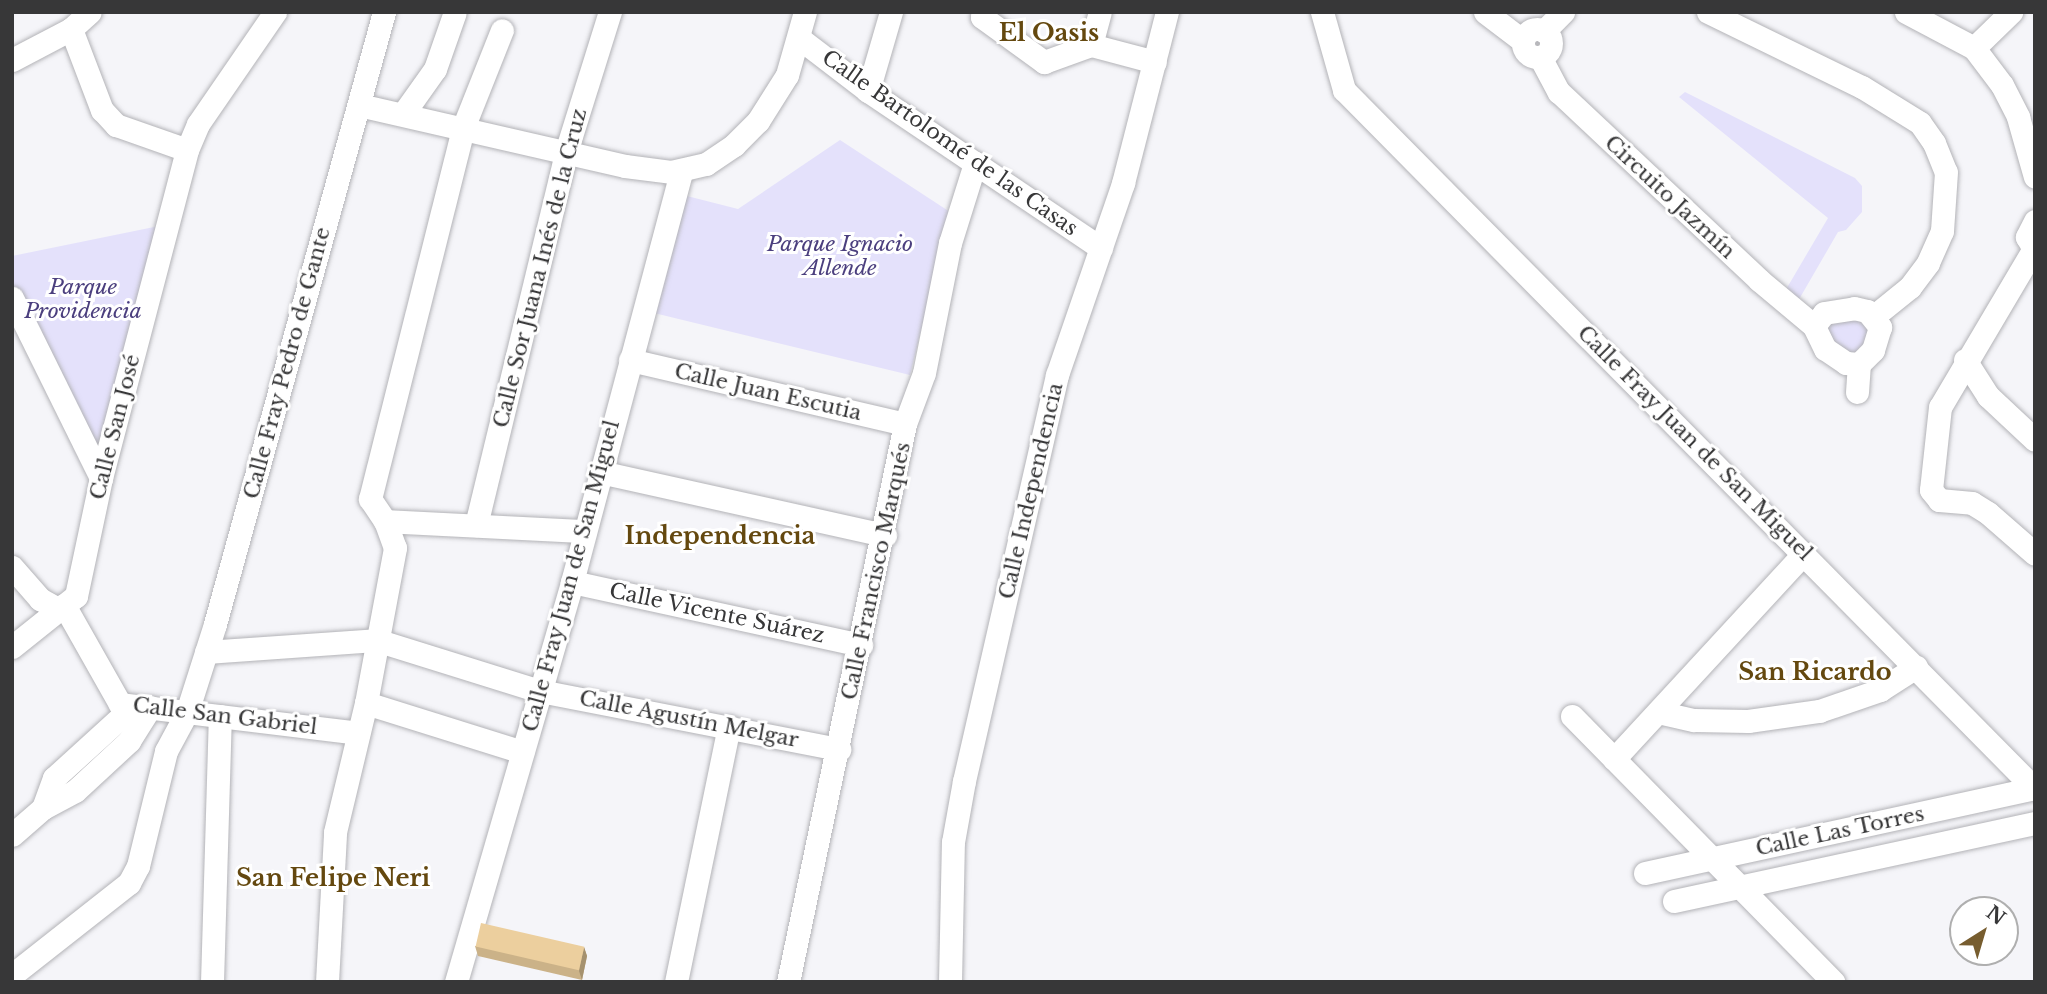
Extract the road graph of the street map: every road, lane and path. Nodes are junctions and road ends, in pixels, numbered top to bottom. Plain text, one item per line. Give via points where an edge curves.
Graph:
1 (90, 12) edge
2 (275, 12) edge
3 (455, 12) edge
4 (610, 12) edge
5 (805, 12) edge
6 (891, 12) edge
7 (983, 12) edge
8 (1100, 12) edge
9 (1167, 12) edge
10 (1485, 12) edge
11 (1563, 12) edge
12 (1708, 12) edge
13 (1906, 12) edge
14 (2011, 12) edge
15 (1332, 14) edge
16 (378, 15) edge
17 (71, 29) junction
18 (502, 30) dead end
19 (1544, 30) junction
20 (800, 38) junction
21 (1522, 41) junction
22 (1091, 45) junction
23 (1974, 48) junction
24 (1540, 57) junction
25 (12, 60) edge
26 (1155, 62) junction
27 (868, 91) junction
28 (359, 105) junction
29 (403, 114) junction
30 (463, 128) junction
31 (187, 150) junction
32 (566, 152) junction
33 (975, 163) junction
34 (682, 170) junction
35 (2035, 177) edge
36 (2035, 221) edge
37 (1101, 248) junction
38 (2034, 250) edge
39 (12, 298) edge
40 (1874, 316) junction
41 (1814, 326) junction
42 (630, 360) junction
43 (1965, 360) junction
44 (1859, 364) junction
45 (1857, 392) dead end
46 (905, 424) junction
47 (2035, 440) edge
48 (600, 472) junction
49 (101, 478) junction
50 (385, 521) junction
51 (476, 525) junction
52 (584, 531) junction
53 (885, 535) junction
54 (1804, 554) junction
55 (2035, 554) edge
56 (12, 567) edge
57 (572, 582) junction
58 (60, 607) junction
59 (376, 639) junction
60 (861, 645) junction
61 (12, 647) edge
62 (206, 652) junction
63 (1916, 667) junction
64 (540, 691) junction
65 (366, 703) junction
66 (142, 706) junction
67 (187, 712) junction
68 (1658, 712) junction
69 (219, 716) junction
70 (1572, 716) dead end
71 (729, 726) junction
72 (358, 733) junction
73 (839, 749) junction
74 (522, 752) junction
75 (1614, 759) junction
76 (2034, 788) edge
77 (2035, 823) edge
78 (12, 835) edge
79 (1712, 859) junction
80 (1645, 873) dead end
81 (1740, 887) junction
82 (1674, 901) dead end
83 (12, 975) edge
84 (212, 982) edge
85 (327, 982) edge
86 (456, 982) edge
87 (676, 982) edge
88 (788, 982) edge
89 (950, 982) edge
90 (1833, 982) edge

1 - 17 street
2 - 31 street, Calle San José via 198,124
3 - 29 street via 435,69
4 - 32 street, Calle Sor Juana Inés de la Cruz
5 - 20 street
6 - 27 street
7 - 22 street via 982,17 1044,62
8 - 22 street
9 - 26 street, Calle Independencia
10 - 21 street
11 - 19 street
12 - 40 street via 1862,87 1920,123 1934,143 1946,172 1942,231 1910,287
13 - 23 street
14 - 23 street
15 - 54 street, Calle Fray Juan de San Miguel via 1358,88 1354,98
16 - 28 street, Calle Fray Pedro de Gante
17 - 25 street
17 - 31 street via 102,110 116,125
18 - 30 street
19 - 21 street via 1528,31
19 - 24 street via 1551,45
20 - 27 street, Calle Bartolomé de las Casas
20 - 34 street via 787,75 758,121 706,164
21 - 24 street via 1527,54
22 - 26 street
23 - 35 street via 2002,85 2018,117
24 - 41 street, Circuito Jazmín via 1559,92 1759,281
26 - 37 street, Calle Independencia
27 - 33 street, Calle Bartolomé de las Casas
28 - 29 street
28 - 62 street, Calle Fray Pedro de Gante
29 - 30 street
30 - 32 street
30 - 50 street via 370,499
31 - 49 street, Calle San José
32 - 34 street via 625,166
32 - 51 street, Calle Sor Juana Inés de la Cruz
33 - 37 street, Calle Bartolomé de las Casas
33 - 46 street, Calle Francisco Marqués via 950,243 924,373
34 - 42 street, Calle Fray Juan de San Miguel
36 - 38 street via 2027,237
37 - 89 street, Calle Independencia via 1057,375 964,781 953,842
38 - 43 street
39 - 49 street
40 - 41 street via 1854,308 1824,313
40 - 44 street via 1880,337 1868,359
41 - 44 street via 1825,349 1846,363
42 - 46 street, Calle Juan Escutia
42 - 48 street, Calle Fray Juan de San Miguel
43 - 47 street via 1988,396
43 - 55 street via 1940,407 1931,490 1939,500 1972,503
44 - 45 street
46 - 53 street, Calle Francisco Marqués
48 - 52 street, Calle Fray Juan de San Miguel
48 - 53 street
49 - 58 street, Calle San José via 76,596
50 - 51 street
50 - 59 street via 395,548
51 - 52 street
52 - 57 street, Calle Fray Juan de San Miguel
53 - 60 street, Calle Francisco Marqués
54 - 63 street, Calle Fray Juan de San Miguel
54 - 68 street
56 - 58 street, Calle San Gabriel via 40,599
57 - 60 street, Calle Vicente Suárez
57 - 64 street, Calle Fray Juan de San Miguel
58 - 61 street, Calle San José
58 - 66 street, Calle San Gabriel via 120,704
59 - 62 street
59 - 64 street, Calle Agustín Melgar
59 - 65 street
60 - 73 street, Calle Francisco Marqués
62 - 67 street, Calle Fray Pedro de Gante
63 - 68 street via 1880,690 1819,711 1748,721 1694,720
63 - 76 street, Calle Fray Juan de San Miguel
64 - 71 street, Calle Agustín Melgar
64 - 74 street, Calle Fray Juan de San Miguel
65 - 72 street
65 - 74 street
66 - 67 street, Calle San Gabriel
66 - 78 street via 129,741 75,791 43,808
67 - 69 street, Calle San Gabriel
67 - 83 street, Calle Fray Pedro de Gante via 166,751 138,866 129,883
68 - 75 street
69 - 72 street, Calle San Gabriel
69 - 84 street
70 - 75 street
71 - 73 street, Calle Agustín Melgar
71 - 87 street
72 - 85 street via 335,832
73 - 88 street, Calle Francisco Marqués
74 - 86 street, Calle Fray Juan de San Miguel
75 - 79 street
76 - 79 street, Calle Las Torres
77 - 81 street, Calle Las Torres
79 - 80 street, Calle Las Torres
79 - 81 street
81 - 82 street, Calle Las Torres
81 - 90 street

